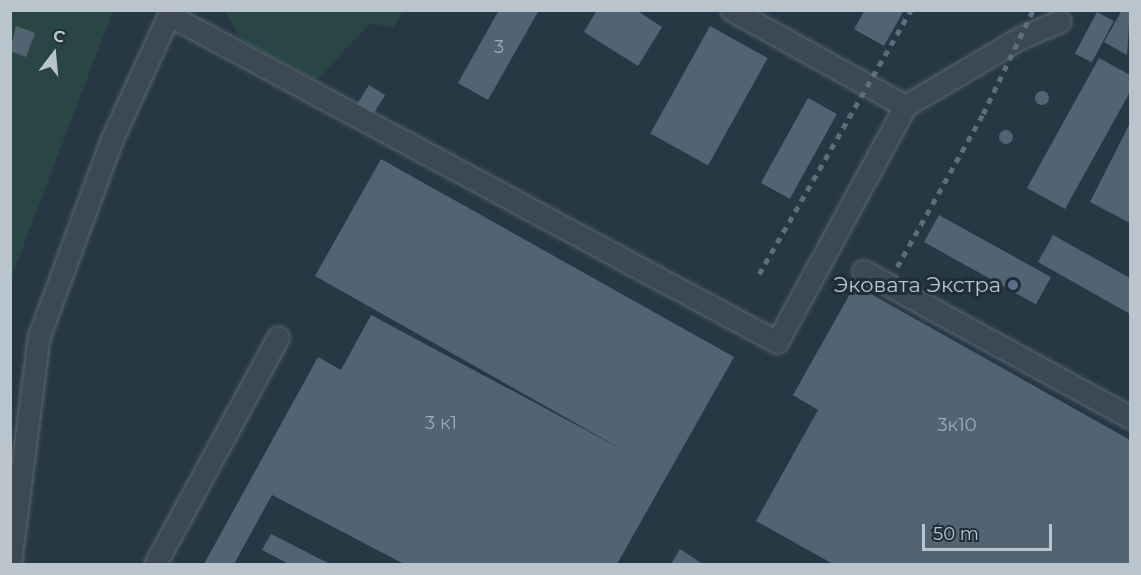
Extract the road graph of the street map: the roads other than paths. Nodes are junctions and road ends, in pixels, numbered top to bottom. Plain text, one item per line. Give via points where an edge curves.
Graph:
1 (732, 10) edge
2 (170, 13) edge
3 (1060, 21) dead end
4 (905, 106) junction
5 (863, 271) dead end
6 (278, 337) dead end
7 (1131, 417) edge
8 (11, 564) edge
9 (154, 564) edge

1 - 4 street
2 - 4 street via 777,342
2 - 8 street via 111,141 39,336
3 - 4 street via 1020,38
5 - 7 street
6 - 9 street

